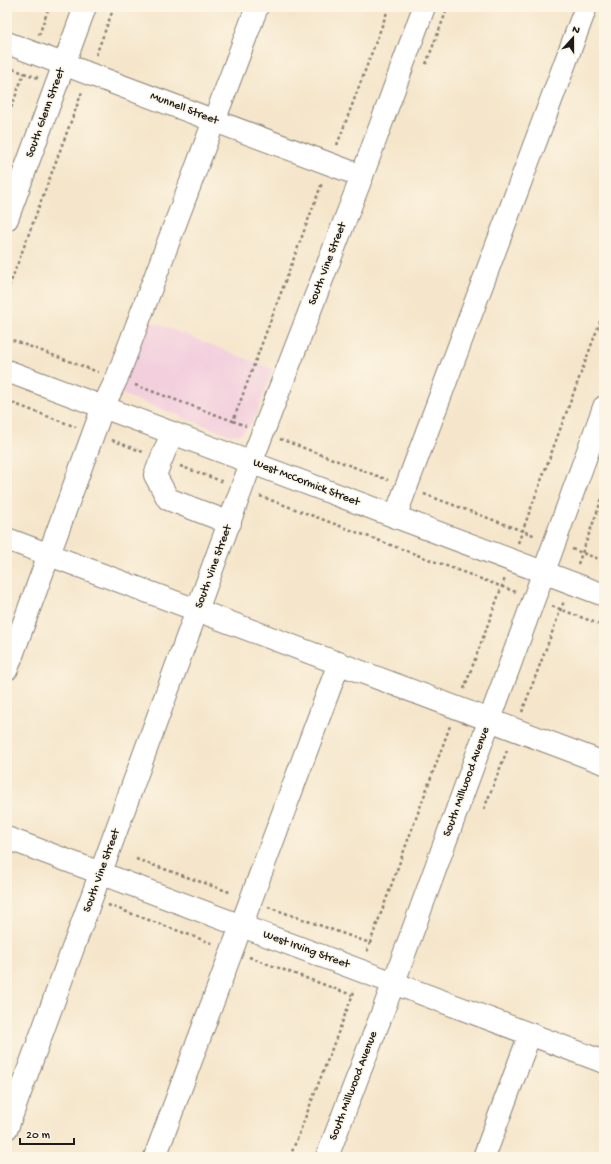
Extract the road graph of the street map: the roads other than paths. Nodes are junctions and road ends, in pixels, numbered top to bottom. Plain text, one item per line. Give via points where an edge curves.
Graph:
1 (85, 7) edge
2 (257, 7) edge
3 (424, 7) edge
4 (586, 7) edge
5 (7, 43) edge
6 (64, 64) junction
7 (214, 120) junction
8 (362, 176) junction
9 (9, 208) edge
10 (7, 372) edge
11 (103, 407) junction
12 (604, 407) edge
13 (172, 433) junction
14 (252, 463) junction
15 (395, 517) junction
16 (230, 523) junction
17 (7, 539) edge
18 (49, 555) junction
19 (544, 573) junction
20 (604, 596) edge
21 (198, 610) junction
22 (339, 663) junction
23 (7, 669) edge
24 (490, 720) junction
25 (604, 763) edge
26 (7, 838) edge
27 (102, 874) junction
28 (241, 926) junction
29 (394, 982) junction
30 (530, 1034) junction
31 (604, 1062) edge
32 (7, 1128) edge
33 (155, 1157) edge
34 (327, 1157) edge
35 (484, 1157) edge

1 - 6 street, South Glenn Street
2 - 7 street
3 - 8 street, South Vine Street
4 - 15 street
5 - 6 street, Munnell Street
6 - 7 street, Munnell Street
6 - 9 street, South Glenn Street
7 - 8 street, Munnell Street via 326,173
7 - 11 street via 117,378
8 - 14 street, South Vine Street
10 - 11 street, West McCormick Street
11 - 13 street, West McCormick Street
11 - 18 street
12 - 19 street, South Millwood Avenue
13 - 14 street, West McCormick Street
13 - 16 street via 155,476 168,498
14 - 15 street, West McCormick Street
14 - 16 street, South Vine Street
15 - 19 street, West McCormick Street
16 - 21 street, South Vine Street
17 - 18 street
18 - 21 street
18 - 23 street
19 - 20 street, West McCormick Street
19 - 24 street, South Millwood Avenue
21 - 22 street
21 - 27 street, South Vine Street
22 - 24 street
22 - 28 street
24 - 25 street
24 - 29 street, South Millwood Avenue
26 - 27 street, West Irving Street
27 - 28 street, West Irving Street
27 - 32 street, South Vine Street
28 - 29 street, West Irving Street
28 - 33 street
29 - 30 street, West Irving Street
29 - 34 street, South Millwood Avenue
30 - 31 street, West Irving Street
30 - 35 street

